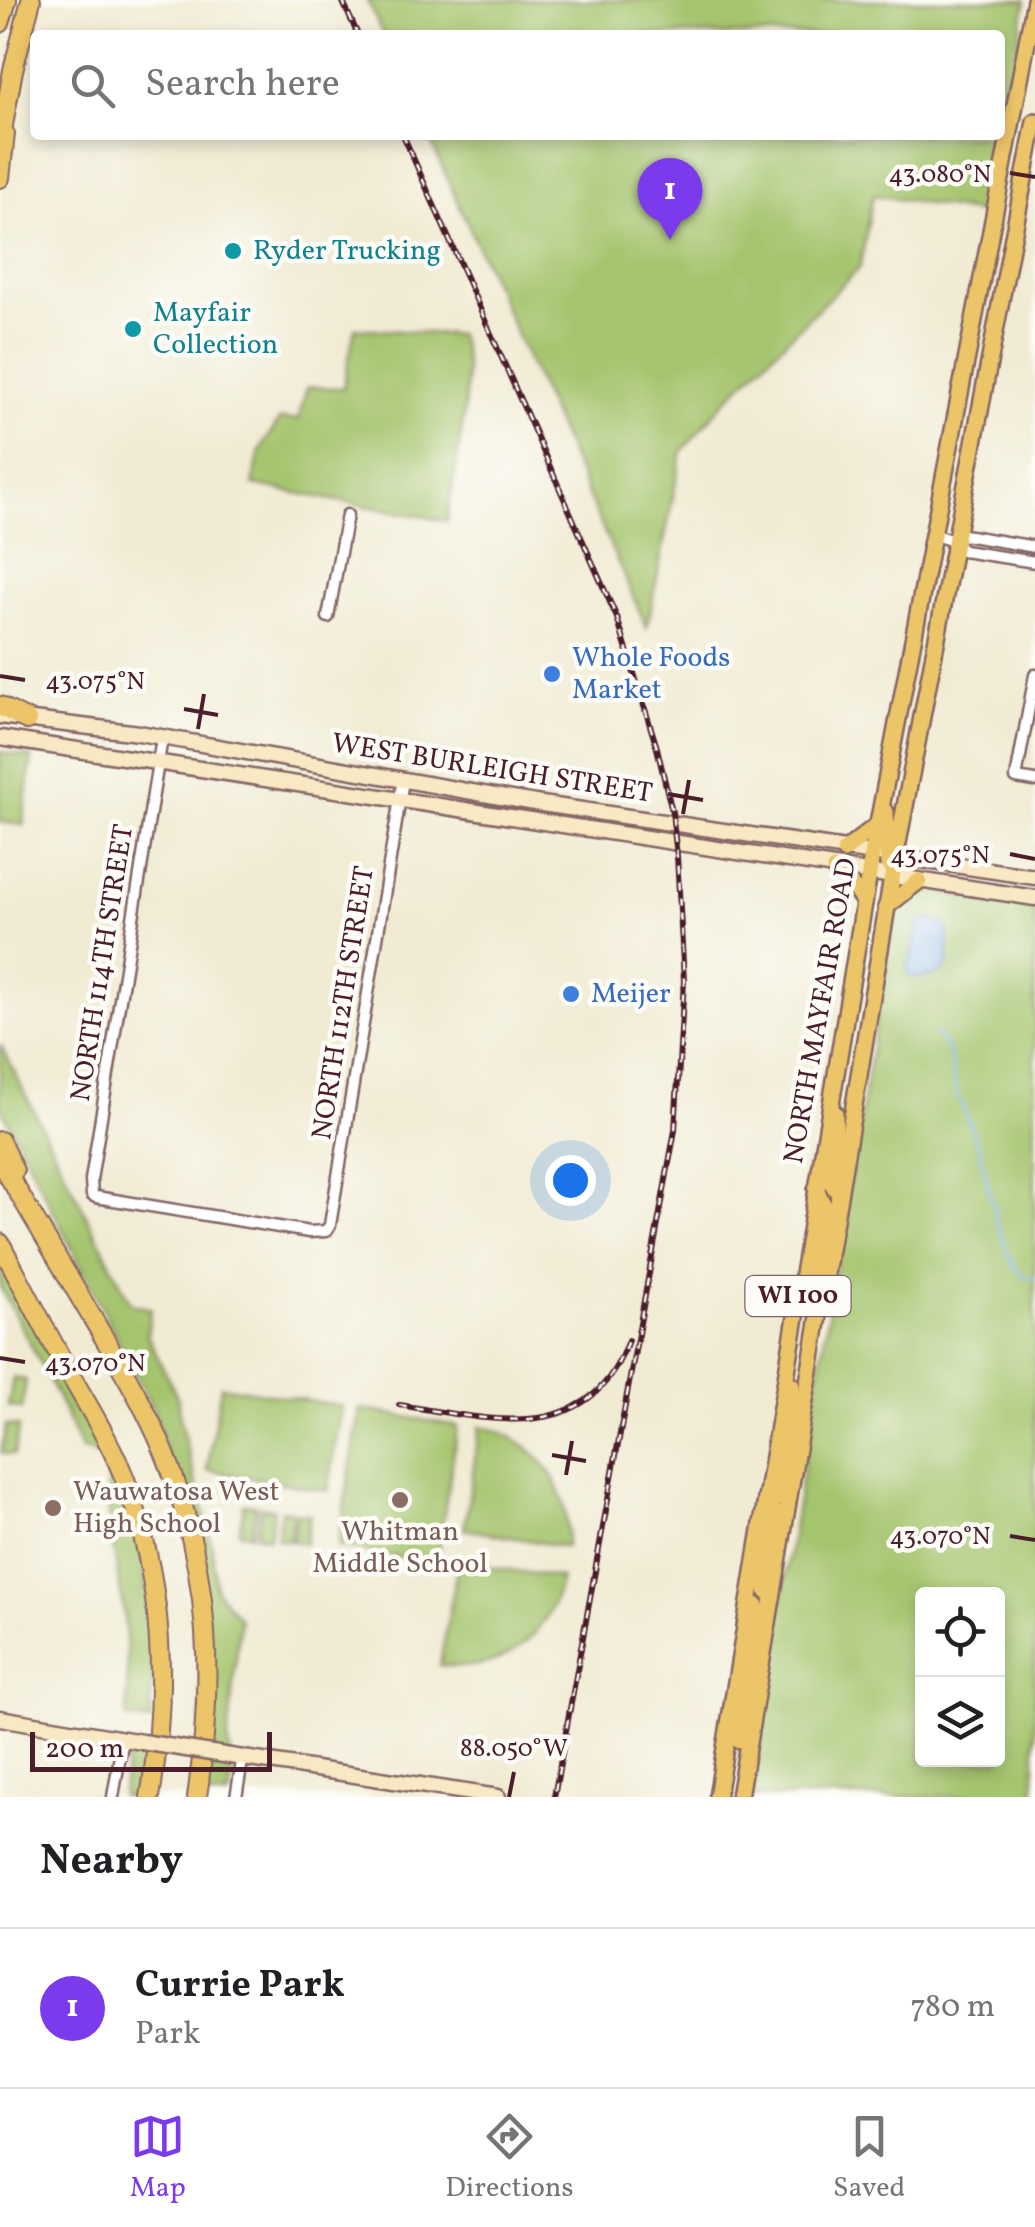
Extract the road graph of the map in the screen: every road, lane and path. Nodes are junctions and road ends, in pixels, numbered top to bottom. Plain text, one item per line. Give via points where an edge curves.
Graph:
1 (7, 0) edge
2 (31, 0) edge
3 (1035, 0) edge
4 (0, 23) edge
5 (12, 76) junction
6 (1012, 122) junction
7 (1035, 124) edge
8 (0, 142) edge
9 (0, 178) edge
10 (347, 514) dead end
11 (932, 534) junction
12 (953, 541) junction
13 (1035, 548) edge
14 (1035, 562) edge
15 (328, 617) dead end
16 (1035, 675) edge
17 (0, 706) edge
18 (0, 716) edge
19 (28, 720) junction
20 (0, 738) edge
21 (162, 738) junction
22 (158, 762) junction
23 (402, 780) junction
24 (1035, 782) edge
25 (884, 793) junction
26 (400, 799) junction
27 (878, 824) junction
28 (844, 851) junction
29 (884, 857) junction
30 (834, 869) junction
31 (879, 876) junction
32 (1035, 877) edge
33 (918, 881) junction
34 (1035, 898) edge
35 (864, 902) junction
36 (886, 907) junction
37 (881, 937) junction
38 (832, 1094) junction
39 (0, 1141) edge
40 (0, 1162) edge
41 (816, 1189) junction
42 (840, 1194) junction
43 (36, 1222) junction
44 (326, 1231) joint
45 (0, 1243) edge
46 (792, 1338) junction
47 (813, 1348) junction
48 (766, 1498) junction
49 (787, 1502) junction
50 (756, 1561) junction
51 (766, 1629) junction
52 (0, 1721) edge
53 (123, 1738) junction
54 (243, 1756) junction
55 (113, 1797) edge
56 (150, 1797) edge
57 (197, 1797) edge
58 (236, 1797) edge
59 (498, 1797) edge
60 (717, 1797) edge
61 (727, 1797) edge
62 (739, 1797) edge

1 - 4 highway
2 - 5 highway
3 - 6 main road, NORTH MAYFAIR ROAD
5 - 8 highway
5 - 9 highway
6 - 7 street
6 - 11 main road, NORTH MAYFAIR ROAD
7 - 12 main road, NORTH MAYFAIR ROAD
10 - 15 street
11 - 12 street
11 - 25 main road, NORTH MAYFAIR ROAD
12 - 13 street via 964,535
12 - 14 street via 963,550
12 - 29 main road, NORTH MAYFAIR ROAD
16 - 24 street via 1016,778
17 - 19 highway
18 - 19 main road, WEST BURLEIGH STREET
19 - 21 main road, WEST BURLEIGH STREET
20 - 22 main road, WEST BURLEIGH STREET
21 - 22 street, NORTH 114TH STREET
21 - 23 main road, WEST BURLEIGH STREET
22 - 26 main road, WEST BURLEIGH STREET
22 - 44 street, NORTH 114TH STREET via 92,1195
23 - 26 street, NORTH 112TH STREET
23 - 28 main road, WEST BURLEIGH STREET
25 - 27 main road, NORTH MAYFAIR ROAD
25 - 29 main road
26 - 30 main road, WEST BURLEIGH STREET
26 - 44 street, NORTH 112TH STREET
27 - 28 main road
27 - 29 main road, NORTH MAYFAIR ROAD
28 - 29 main road, WEST BURLEIGH STREET
29 - 31 main road
29 - 32 main road, WEST BURLEIGH STREET
30 - 31 main road, WEST BURLEIGH STREET
30 - 35 main road
31 - 33 main road, WEST BURLEIGH STREET
31 - 35 main road, NORTH MAYFAIR ROAD / WI 100
31 - 36 main road, NORTH MAYFAIR ROAD / WI 100
31 - 37 main road
33 - 34 main road, WEST BURLEIGH STREET
33 - 36 main road
35 - 38 main road, NORTH MAYFAIR ROAD / WI 100
36 - 37 main road, NORTH MAYFAIR ROAD / WI 100
37 - 42 main road, NORTH MAYFAIR ROAD / WI 100
38 - 41 main road, NORTH MAYFAIR ROAD / WI 100
38 - 42 main road via 831,1182
39 - 43 highway
40 - 43 highway
41 - 46 main road, NORTH MAYFAIR ROAD / WI 100
41 - 47 main road via 825,1208 813,1281
42 - 47 main road, NORTH MAYFAIR ROAD / WI 100
43 - 57 highway via 139,1399 181,1503 207,1636 209,1689
45 - 56 highway via 120,1468 139,1523 162,1663
46 - 48 main road, NORTH MAYFAIR ROAD / WI 100
46 - 49 main road via 792,1410 779,1482
47 - 49 main road, NORTH MAYFAIR ROAD / WI 100
48 - 50 main road, NORTH MAYFAIR ROAD / WI 100
48 - 51 main road via 774,1516 765,1569
49 - 51 main road, NORTH MAYFAIR ROAD / WI 100
50 - 60 main road, NORTH MAYFAIR ROAD / WI 100
50 - 61 main road via 756,1632
51 - 62 main road, NORTH MAYFAIR ROAD / WI 100
52 - 53 main road
53 - 54 main road, bridge
53 - 55 street
54 - 58 street
54 - 59 main road

